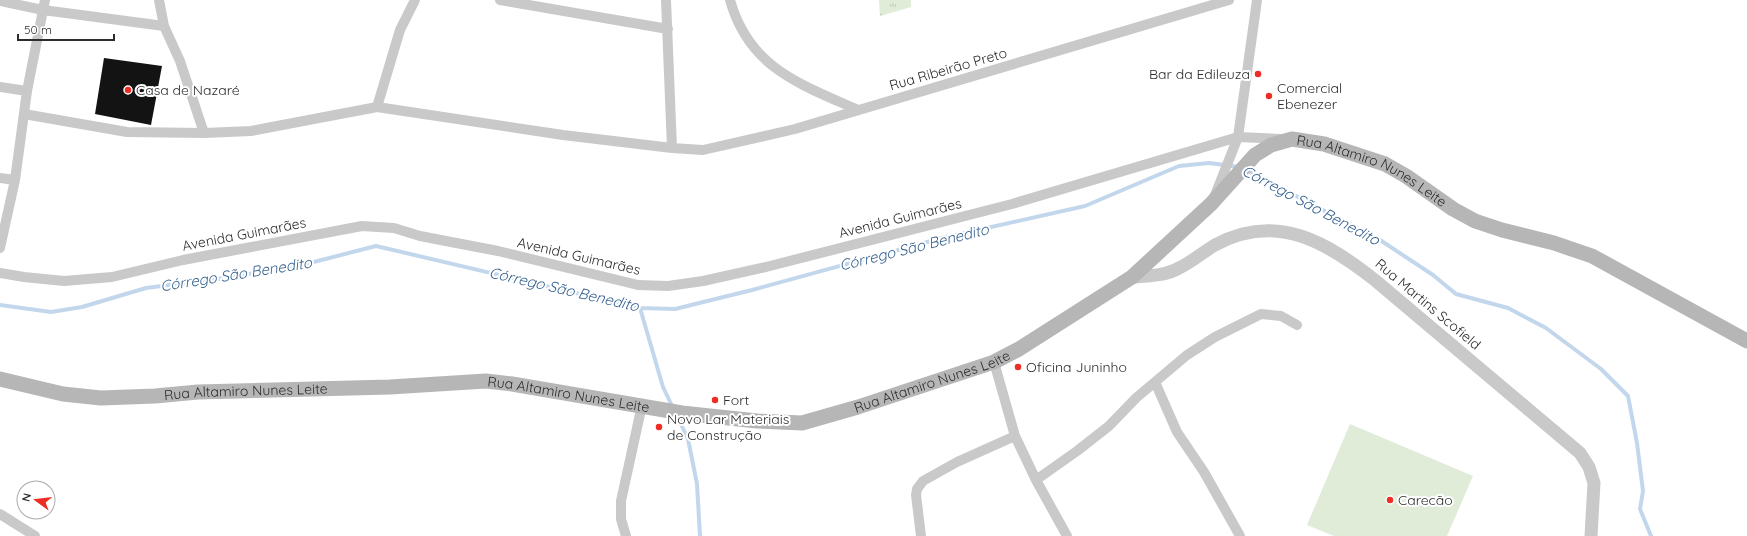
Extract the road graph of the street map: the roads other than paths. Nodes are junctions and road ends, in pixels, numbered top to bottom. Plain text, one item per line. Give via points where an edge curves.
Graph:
1 (159, 0) edge
2 (415, 0) edge
3 (500, 0) edge
4 (666, 0) edge
5 (730, 0) edge
6 (1229, 0) edge
7 (1257, 0) edge
8 (0, 1) edge
9 (521, 2) edge
10 (44, 5) edge
11 (164, 26) junction
12 (668, 29) junction
13 (0, 87) edge
14 (27, 91) junction
15 (377, 107) junction
16 (858, 110) junction
17 (24, 114) junction
18 (204, 133) junction
19 (1237, 140) junction
20 (1292, 140) junction
21 (672, 148) junction
22 (0, 178) edge
23 (15, 180) junction
24 (1211, 204) junction
25 (0, 248) edge
26 (0, 273) edge
27 (1132, 277) junction
28 (1297, 325) dead end
29 (1747, 341) edge
30 (994, 362) junction
31 (0, 378) edge
32 (1155, 382) junction
33 (642, 405) junction
34 (1015, 436) junction
35 (1036, 480) junction
36 (0, 514) edge
37 (35, 536) edge
38 (626, 536) edge
39 (921, 536) edge
40 (1067, 536) edge
41 (1240, 536) edge
42 (1591, 536) edge

1 - 11 street
2 - 15 street via 400,30
3 - 9 street
4 - 12 street
5 - 16 street via 740,27 766,61 798,83
6 - 16 street, Rua Ribeirão Preto
7 - 19 street
8 - 10 street
9 - 12 street
10 - 11 street
10 - 14 street
11 - 18 street via 180,61
12 - 21 street
13 - 14 street
14 - 17 street
15 - 18 street, Rua Ribeirão Preto via 251,131
15 - 21 street, Rua Ribeirão Preto via 563,135
16 - 21 street, Rua Ribeirão Preto via 754,139 703,150
17 - 18 street, Rua Ribeirão Preto via 127,132
17 - 23 street
19 - 20 street, Avenida Guimarães
19 - 24 street
19 - 26 street, Avenida Guimarães via 1012,204 766,267 668,286 638,285 394,228 362,226 183,260 112,277 64,281
20 - 24 main road, Rua Altamiro Nunes Leite via 1262,150
20 - 29 main road, Rua Altamiro Nunes Leite via 1324,144 1385,164 1475,222 1592,256
22 - 23 street
23 - 25 street
24 - 27 main road, Rua Altamiro Nunes Leite
27 - 30 main road, Rua Altamiro Nunes Leite via 1019,349
27 - 42 street, Rua Martins Scofield via 1166,274 1179,269 1216,245 1250,233 1288,233 1324,245 1347,258 1376,281 1580,453 1589,467 1594,483
28 - 32 street via 1281,316 1261,314 1186,355
30 - 33 main road, Rua Altamiro Nunes Leite via 802,423 682,413
30 - 34 street
31 - 33 main road, Rua Altamiro Nunes Leite via 64,394 101,398 486,381
32 - 35 street via 1109,426
32 - 41 street via 1177,432 1204,472
33 - 38 street via 621,501 621,519
34 - 35 street
34 - 39 street via 956,462 923,480 916,495
35 - 40 street
36 - 37 street

